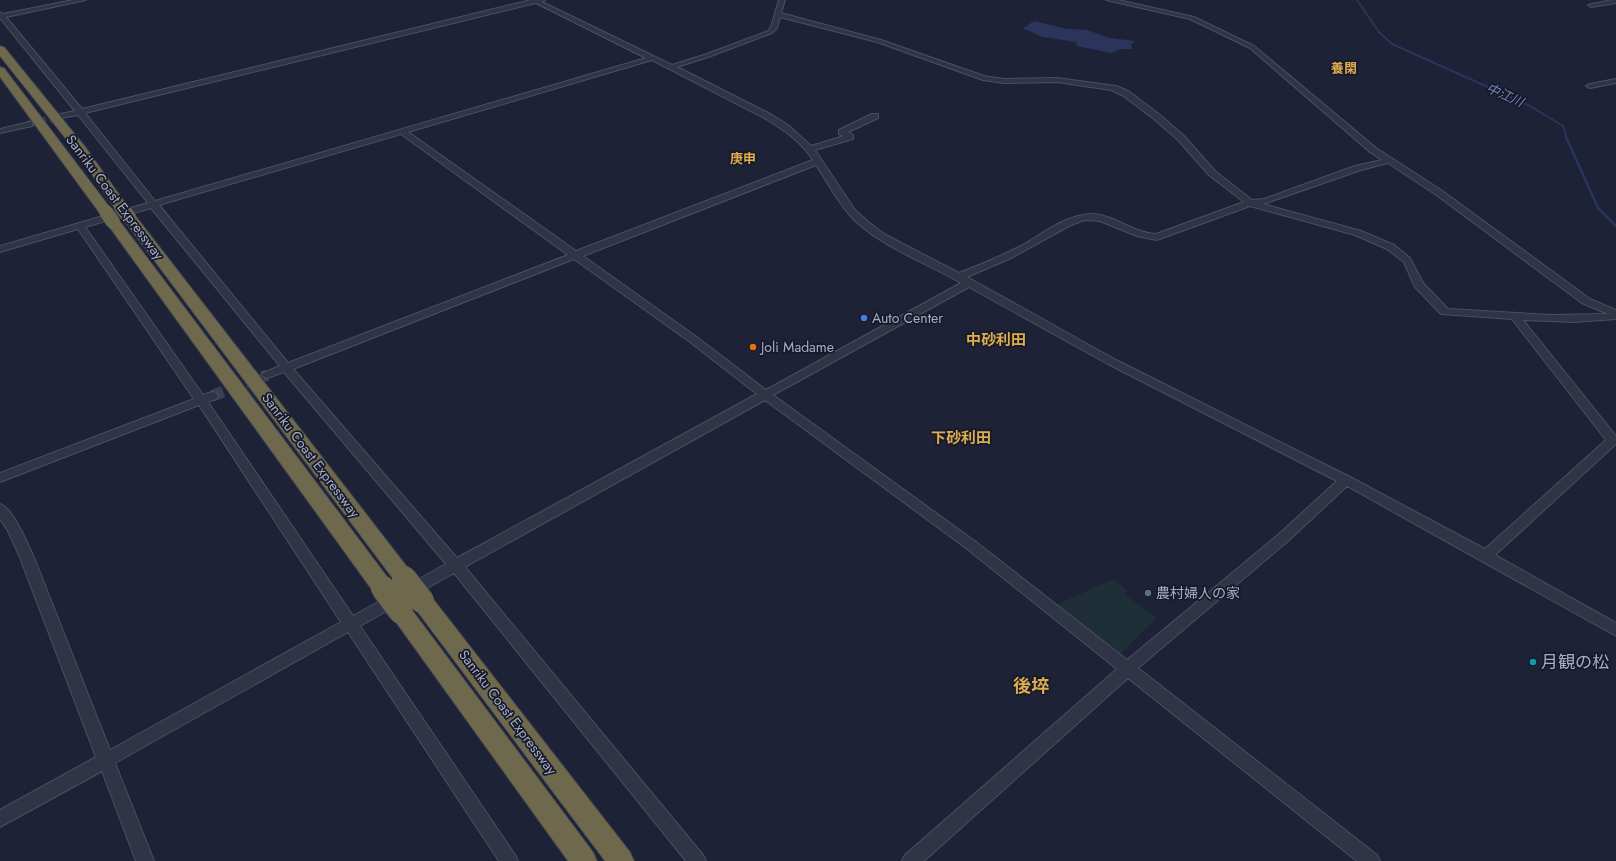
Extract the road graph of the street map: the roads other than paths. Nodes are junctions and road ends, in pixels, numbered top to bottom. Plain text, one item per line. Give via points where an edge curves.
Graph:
1 (84, 0) edge
2 (538, 0) edge
3 (782, 0) edge
4 (1109, 0) edge
5 (1616, 1) edge
6 (1590, 5) dead end
7 (778, 14) junction
8 (1, 16) edge
9 (0, 49) edge
10 (652, 58) junction
11 (671, 67) junction
12 (0, 70) edge
13 (1616, 81) edge
14 (1590, 86) dead end
15 (80, 112) junction
16 (63, 116) tunnel mouth
17 (875, 116) dead end
18 (29, 124) tunnel mouth
19 (0, 131) edge
20 (403, 132) junction
21 (810, 149) junction
22 (1388, 161) junction
23 (818, 162) junction
24 (1250, 203) junction
25 (153, 204) junction
26 (117, 214) junction
27 (80, 226) junction
28 (0, 249) edge
29 (575, 256) junction
30 (964, 280) junction
31 (1616, 313) edge
32 (1514, 315) junction
33 (1616, 316) edge
34 (286, 367) junction
35 (267, 375) tunnel mouth
36 (764, 394) junction
37 (206, 398) junction
38 (0, 478) edge
39 (1346, 480) junction
40 (0, 509) edge
41 (1486, 556) junction
42 (455, 566) junction
43 (351, 623) junction
44 (1616, 630) edge
45 (1128, 668) junction
46 (106, 760) junction
47 (0, 819) edge
48 (145, 861) edge
49 (509, 861) edge
50 (584, 861) edge
51 (622, 861) edge
52 (697, 861) edge
53 (911, 861) edge
54 (1371, 861) edge

1 - 8 street
2 - 10 street
2 - 15 street
3 - 7 street
4 - 22 street via 1192,18 1252,47
5 - 6 street
7 - 11 street via 774,28 762,36
7 - 24 street via 879,41 983,78 1000,81 1057,80 1100,85 1125,93 1181,138 1212,173
8 - 15 street
9 - 26 highway, Sanriku Coast Expressway via 82,150
10 - 11 street
10 - 20 street
11 - 21 street via 769,117
12 - 26 highway, Sanriku Coast Expressway
13 - 14 street
15 - 16 street
15 - 25 street
17 - 21 street via 842,132 850,137
18 - 19 street
20 - 25 street
20 - 29 street
21 - 23 street
22 - 24 street via 1358,168 1265,201
22 - 31 street via 1438,192 1586,301
23 - 29 street
23 - 30 street via 848,207 864,223 881,236
24 - 30 street via 1156,237 1143,236 1101,218 1084,217 1057,228
24 - 32 street via 1358,233 1382,243 1409,262 1419,286 1445,312
25 - 27 street
25 - 34 street
26 - 50 highway, Sanriku Coast Expressway, bridge via 401,612
26 - 51 highway, Sanriku Coast Expressway, bridge via 422,601
27 - 28 street
27 - 37 street
29 - 34 street
29 - 36 street via 694,340
30 - 36 street
30 - 39 street via 1112,362
32 - 33 street via 1589,319
32 - 41 street via 1613,440
34 - 35 street
34 - 42 street
36 - 42 street
36 - 45 street via 971,545
37 - 38 street
37 - 43 street
39 - 41 street
39 - 45 street via 1283,538
40 - 46 street via 26,555
41 - 44 street
42 - 43 street
42 - 52 street
43 - 46 street
43 - 49 street
45 - 53 street
45 - 54 street
46 - 47 street
46 - 48 street

